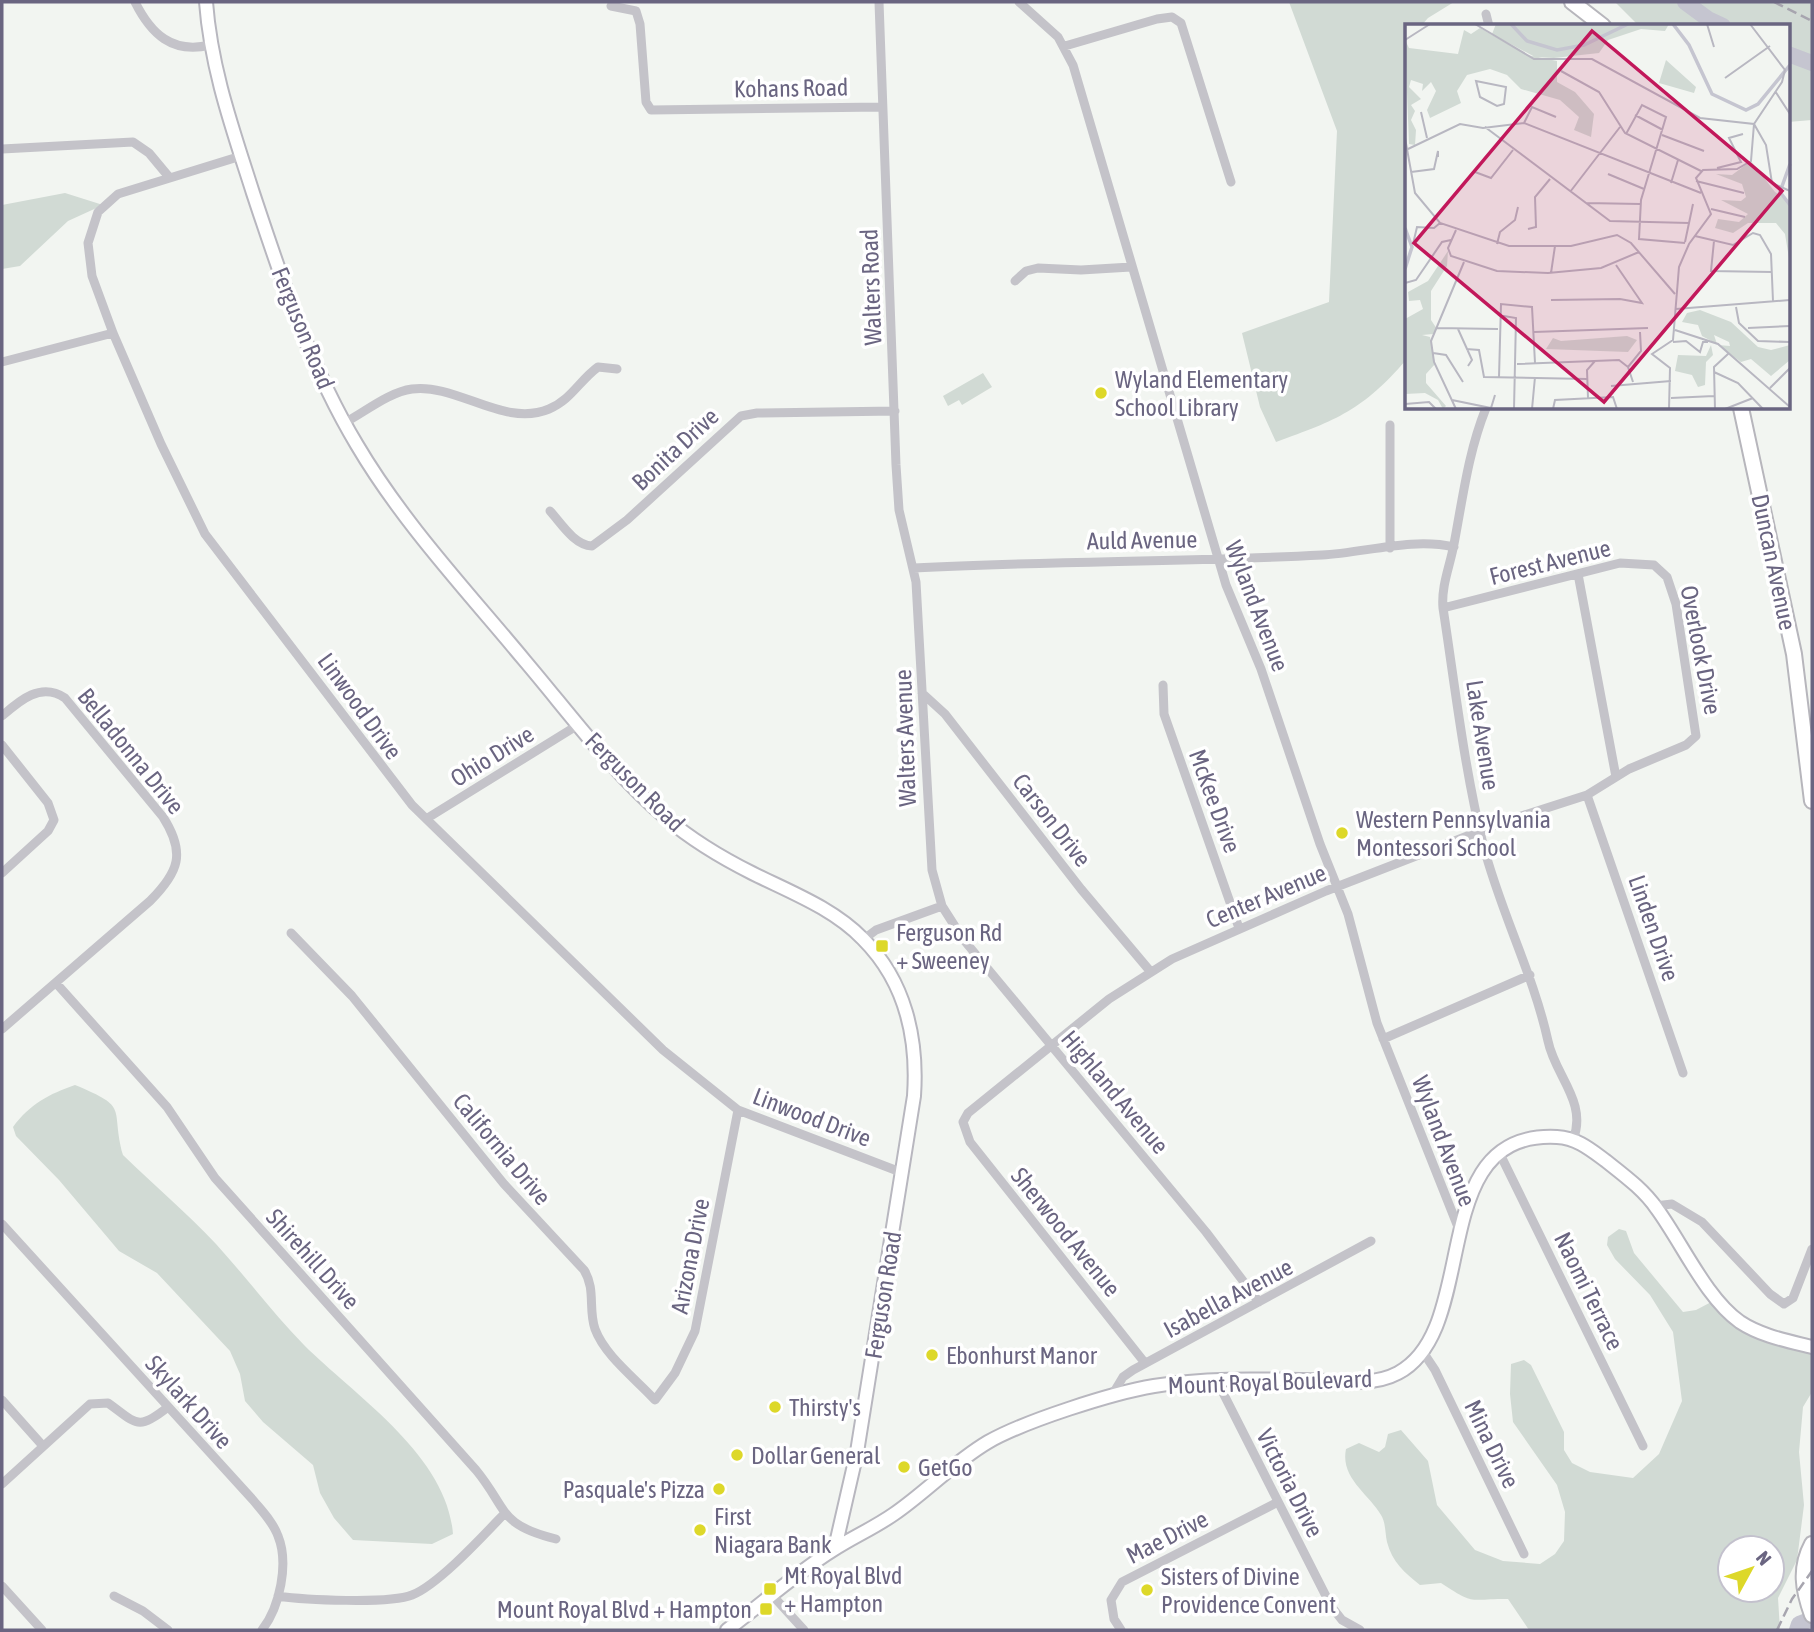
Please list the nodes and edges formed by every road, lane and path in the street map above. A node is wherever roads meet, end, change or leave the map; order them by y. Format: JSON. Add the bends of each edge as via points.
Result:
{"nodes":[{"id":1,"x":135,"y":2,"type":"edge"},
{"id":2,"x":206,"y":2,"type":"edge"},
{"id":3,"x":879,"y":2,"type":"edge"},
{"id":4,"x":1019,"y":2,"type":"edge"},
{"id":5,"x":1572,"y":2,"type":"edge"},
{"id":6,"x":611,"y":6,"type":"dead end"},
{"id":7,"x":1486,"y":14,"type":"dead end"},
{"id":8,"x":1488,"y":24,"type":"edge"},
{"id":9,"x":1600,"y":24,"type":"edge"},
{"id":10,"x":210,"y":46,"type":"junction"},
{"id":11,"x":1065,"y":46,"type":"junction"},
{"id":12,"x":881,"y":107,"type":"junction"},
{"id":13,"x":2,"y":149,"type":"edge"},
{"id":14,"x":241,"y":156,"type":"junction"},
{"id":15,"x":169,"y":177,"type":"junction"},
{"id":16,"x":1231,"y":182,"type":"dead end"},
{"id":17,"x":1131,"y":267,"type":"junction"},
{"id":18,"x":1015,"y":281,"type":"dead end"},
{"id":19,"x":113,"y":333,"type":"junction"},
{"id":20,"x":2,"y":362,"type":"edge"},
{"id":21,"x":617,"y":369,"type":"dead end"},
{"id":22,"x":1485,"y":410,"type":"edge"},
{"id":23,"x":1741,"y":410,"type":"edge"},
{"id":24,"x":895,"y":411,"type":"junction"},
{"id":25,"x":344,"y":423,"type":"junction"},
{"id":26,"x":1390,"y":425,"type":"dead end"},
{"id":27,"x":550,"y":511,"type":"dead end"},
{"id":28,"x":1454,"y":547,"type":"junction"},
{"id":29,"x":1390,"y":548,"type":"junction"},
{"id":30,"x":1217,"y":559,"type":"junction"},
{"id":31,"x":914,"y":568,"type":"junction"},
{"id":32,"x":1664,"y":572,"type":"joint"},
{"id":33,"x":1578,"y":574,"type":"junction"},
{"id":34,"x":1443,"y":608,"type":"junction"},
{"id":35,"x":1163,"y":685,"type":"dead end"},
{"id":36,"x":922,"y":693,"type":"junction"},
{"id":37,"x":2,"y":716,"type":"edge"},
{"id":38,"x":578,"y":725,"type":"junction"},
{"id":39,"x":1696,"y":736,"type":"joint"},
{"id":40,"x":2,"y":745,"type":"edge"},
{"id":41,"x":1616,"y":777,"type":"junction"},
{"id":42,"x":1587,"y":795,"type":"junction"},
{"id":43,"x":1812,"y":802,"type":"edge"},
{"id":44,"x":426,"y":819,"type":"junction"},
{"id":45,"x":1480,"y":831,"type":"junction"},
{"id":46,"x":2,"y":873,"type":"edge"},
{"id":47,"x":1337,"y":887,"type":"junction"},
{"id":48,"x":942,"y":906,"type":"junction"},
{"id":49,"x":1239,"y":928,"type":"junction"},
{"id":50,"x":291,"y":933,"type":"dead end"},
{"id":51,"x":864,"y":939,"type":"junction"},
{"id":52,"x":1150,"y":971,"type":"junction"},
{"id":53,"x":1531,"y":975,"type":"junction"},
{"id":54,"x":56,"y":983,"type":"junction"},
{"id":55,"x":2,"y":1029,"type":"edge"},
{"id":56,"x":1383,"y":1039,"type":"junction"},
{"id":57,"x":1052,"y":1046,"type":"junction"},
{"id":58,"x":1683,"y":1073,"type":"dead end"},
{"id":59,"x":738,"y":1110,"type":"junction"},
{"id":60,"x":963,"y":1122,"type":"joint"},
{"id":61,"x":1573,"y":1140,"type":"junction"},
{"id":62,"x":1500,"y":1154,"type":"junction"},
{"id":63,"x":903,"y":1173,"type":"junction"},
{"id":64,"x":1656,"y":1206,"type":"junction"},
{"id":65,"x":2,"y":1224,"type":"edge"},
{"id":66,"x":1460,"y":1232,"type":"junction"},
{"id":67,"x":1371,"y":1241,"type":"dead end"},
{"id":68,"x":1812,"y":1249,"type":"edge"},
{"id":69,"x":1259,"y":1302,"type":"junction"},
{"id":70,"x":1812,"y":1347,"type":"edge"},
{"id":71,"x":1423,"y":1352,"type":"junction"},
{"id":72,"x":1144,"y":1363,"type":"junction"},
{"id":73,"x":1217,"y":1381,"type":"junction"},
{"id":74,"x":1111,"y":1397,"type":"junction"},
{"id":75,"x":2,"y":1400,"type":"edge"},
{"id":76,"x":655,"y":1400,"type":"joint"},
{"id":77,"x":168,"y":1407,"type":"junction"},
{"id":78,"x":43,"y":1446,"type":"junction"},
{"id":79,"x":1643,"y":1446,"type":"dead end"},
{"id":80,"x":2,"y":1484,"type":"edge"},
{"id":81,"x":1278,"y":1502,"type":"junction"},
{"id":82,"x":504,"y":1514,"type":"junction"},
{"id":83,"x":556,"y":1539,"type":"dead end"},
{"id":84,"x":1812,"y":1544,"type":"edge"},
{"id":85,"x":835,"y":1548,"type":"junction"},
{"id":86,"x":1524,"y":1554,"type":"dead end"},
{"id":87,"x":2,"y":1586,"type":"edge"},
{"id":88,"x":114,"y":1596,"type":"dead end"},
{"id":89,"x":278,"y":1596,"type":"junction"},
{"id":90,"x":773,"y":1596,"type":"junction"},
{"id":91,"x":1810,"y":1609,"type":"edge"},
{"id":92,"x":42,"y":1630,"type":"edge"},
{"id":93,"x":169,"y":1630,"type":"edge"},
{"id":94,"x":262,"y":1630,"type":"edge"},
{"id":95,"x":727,"y":1630,"type":"edge"},
{"id":96,"x":804,"y":1630,"type":"edge"},
{"id":97,"x":1121,"y":1630,"type":"edge"},
{"id":98,"x":1360,"y":1630,"type":"edge"}],
"edges":[{"from":1,"to":10,"type":"street","via":[[149,26],[167,41],[192,48]]},
{"from":2,"to":10,"type":"street","name":"Ferguson Road"},
{"from":3,"to":12,"type":"street","name":"Walters Road"},
{"from":4,"to":11,"type":"street","name":"Wyland Avenue"},
{"from":5,"to":9,"type":"main road"},
{"from":6,"to":12,"type":"street","name":"Kohans Road","via":[[636,11],[646,102],[651,110]]},
{"from":7,"to":8,"type":"street"},
{"from":10,"to":14,"type":"street","name":"Ferguson Road"},
{"from":11,"to":16,"type":"street","via":[[1157,19],[1177,19],[1186,30]]},
{"from":11,"to":17,"type":"street","name":"Wyland Avenue"},
{"from":12,"to":24,"type":"street","name":"Walters Road"},
{"from":13,"to":15,"type":"street","via":[[133,142]]},
{"from":14,"to":15,"type":"street","name":"Linwood Drive"},
{"from":14,"to":25,"type":"street","name":"Ferguson Road","via":[[303,335]]},
{"from":15,"to":19,"type":"street","name":"Linwood Drive","via":[[118,194],[103,205],[93,221],[89,264]]},
{"from":17,"to":18,"type":"street","via":[[1038,268]]},
{"from":17,"to":30,"type":"street","name":"Wyland Avenue"},
{"from":19,"to":20,"type":"street"},
{"from":19,"to":44,"type":"street","name":"Linwood Drive","via":[[205,534],[385,773]]},
{"from":21,"to":25,"type":"street","via":[[598,367],[568,398],[543,411],[518,413],[416,389]]},
{"from":22,"to":28,"type":"street","name":"Lake Avenue","via":[[1464,477]]},
{"from":23,"to":43,"type":"main road","name":"Duncan Avenue","via":[[1794,654]]},
{"from":24,"to":27,"type":"street","name":"Bonita Drive","via":[[741,416],[592,546],[574,537]]},
{"from":24,"to":31,"type":"street","name":"Walters Road","via":[[899,510]]},
{"from":25,"to":38,"type":"street","name":"Ferguson Road","via":[[402,511]]},
{"from":26,"to":29,"type":"street"},
{"from":28,"to":29,"type":"street","name":"Auld Avenue"},
{"from":28,"to":34,"type":"street","name":"Lake Avenue"},
{"from":29,"to":30,"type":"street","name":"Auld Avenue"},
{"from":30,"to":31,"type":"street","name":"Auld Avenue"},
{"from":30,"to":47,"type":"street","name":"Wyland Avenue","via":[[1261,668]]},
{"from":31,"to":36,"type":"street","name":"Walters Avenue"},
{"from":32,"to":33,"type":"street","name":"Forest Avenue","via":[[1639,562]]},
{"from":32,"to":39,"type":"street","name":"Overlook Drive","via":[[1680,621]]},
{"from":33,"to":34,"type":"street","name":"Forest Avenue"},
{"from":33,"to":41,"type":"street"},
{"from":34,"to":45,"type":"street","name":"Lake Avenue"},
{"from":35,"to":49,"type":"street","name":"McKee Drive","via":[[1164,715]]},
{"from":36,"to":48,"type":"street","name":"Walters Avenue","via":[[930,858]]},
{"from":36,"to":52,"type":"street","name":"Carson Drive","via":[[945,714]]},
{"from":37,"to":54,"type":"street","name":"Belladonna Drive","via":[[39,692],[65,698],[163,817],[177,846],[176,867],[161,891]]},
{"from":38,"to":44,"type":"street","name":"Ohio Drive"},
{"from":38,"to":51,"type":"street","name":"Ferguson Road","via":[[646,800],[690,836],[813,902]]},
{"from":39,"to":41,"type":"street","name":"Center Avenue","via":[[1679,749]]},
{"from":40,"to":46,"type":"street","via":[[48,803],[54,820]]},
{"from":41,"to":42,"type":"street","name":"Center Avenue"},
{"from":42,"to":45,"type":"street","name":"Center Avenue"},
{"from":42,"to":58,"type":"street","name":"Linden Drive"},
{"from":44,"to":59,"type":"street","name":"Linwood Drive","via":[[663,1050]]},
{"from":45,"to":47,"type":"street","name":"Center Avenue"},
{"from":45,"to":53,"type":"street","name":"Lake Avenue"},
{"from":47,"to":49,"type":"street","name":"Center Avenue"},
{"from":47,"to":56,"type":"street","name":"Wyland Avenue"},
{"from":48,"to":51,"type":"street","via":[[876,930]]},
{"from":48,"to":57,"type":"street","name":"Highland Avenue","via":[[963,939]]},
{"from":49,"to":52,"type":"street","name":"Center Avenue"},
{"from":50,"to":76,"type":"street","name":"California Drive","via":[[352,996],[504,1184],[584,1270],[592,1285],[593,1319],[601,1340]]},
{"from":51,"to":63,"type":"street","name":"Ferguson Road","via":[[897,987],[913,1038],[914,1096]]},
{"from":52,"to":57,"type":"street","name":"Center Avenue"},
{"from":53,"to":56,"type":"street"},
{"from":53,"to":61,"type":"street","name":"Lake Avenue","via":[[1551,1055],[1578,1112]]},
{"from":54,"to":55,"type":"street","name":"Belladonna Drive"},
{"from":54,"to":82,"type":"street","name":"Shirehill Drive","via":[[167,1107],[215,1178],[476,1470]]},
{"from":56,"to":66,"type":"street","name":"Wyland Avenue"},
{"from":57,"to":60,"type":"street","name":"Center Avenue"},
{"from":57,"to":69,"type":"street","name":"Highland Avenue"},
{"from":59,"to":63,"type":"street","name":"Linwood Drive"},
{"from":59,"to":76,"type":"street","name":"Arizona Drive","via":[[695,1331]]},
{"from":60,"to":72,"type":"street","name":"Sherwood Avenue","via":[[981,1157]]},
{"from":61,"to":62,"type":"street","name":"Mount Royal Boulevard","via":[[1536,1139]]},
{"from":61,"to":64,"type":"street","via":[[1623,1175]]},
{"from":62,"to":66,"type":"street","name":"Mount Royal Boulevard","via":[[1477,1182]]},
{"from":62,"to":79,"type":"street","name":"Naomi Terrace"},
{"from":63,"to":85,"type":"street","name":"Ferguson Road","via":[[849,1497]]},
{"from":64,"to":68,"type":"street","via":[[1672,1204],[1696,1217],[1784,1304],[1793,1298]]},
{"from":64,"to":70,"type":"street","via":[[1734,1317],[1762,1333]]},
{"from":65,"to":77,"type":"street","name":"Skylark Drive"},
{"from":66,"to":71,"type":"street","name":"Mount Royal Boulevard","via":[[1436,1324]]},
{"from":67,"to":69,"type":"street","name":"Isabella Avenue"},
{"from":69,"to":72,"type":"street","name":"Isabella Avenue"},
{"from":71,"to":73,"type":"street","name":"Mount Royal Boulevard","via":[[1399,1373],[1375,1380]]},
{"from":71,"to":86,"type":"street","name":"Mina Drive"},
{"from":72,"to":74,"type":"street","name":"Isabella Avenue","via":[[1123,1377]]},
{"from":73,"to":74,"type":"street","name":"Mount Royal Boulevard","via":[[1156,1386]]},
{"from":73,"to":81,"type":"street","name":"Victoria Drive"},
{"from":74,"to":85,"type":"street","name":"Mount Royal Boulevard","via":[[988,1442],[896,1513]]},
{"from":75,"to":78,"type":"street"},
{"from":77,"to":78,"type":"street","via":[[138,1424],[108,1403],[95,1402]]},
{"from":77,"to":89,"type":"street","name":"Skylark Drive","via":[[274,1527],[281,1552]]},
{"from":78,"to":80,"type":"street"},
{"from":81,"to":97,"type":"street","name":"Mae Drive","via":[[1122,1582],[1111,1600]]},
{"from":81,"to":98,"type":"street","name":"Victoria Drive","via":[[1331,1606]]},
{"from":82,"to":83,"type":"street","name":"Shirehill Drive","via":[[524,1529]]},
{"from":82,"to":89,"type":"street","via":[[411,1596]]},
{"from":84,"to":91,"type":"main road","via":[[1803,1571]]},
{"from":85,"to":90,"type":"street","name":"Mount Royal Boulevard"},
{"from":87,"to":92,"type":"street"},
{"from":88,"to":93,"type":"street"},
{"from":89,"to":94,"type":"street","name":"Skylark Drive"},
{"from":90,"to":95,"type":"street","name":"Mount Royal Boulevard"},
{"from":90,"to":96,"type":"street"}]}
